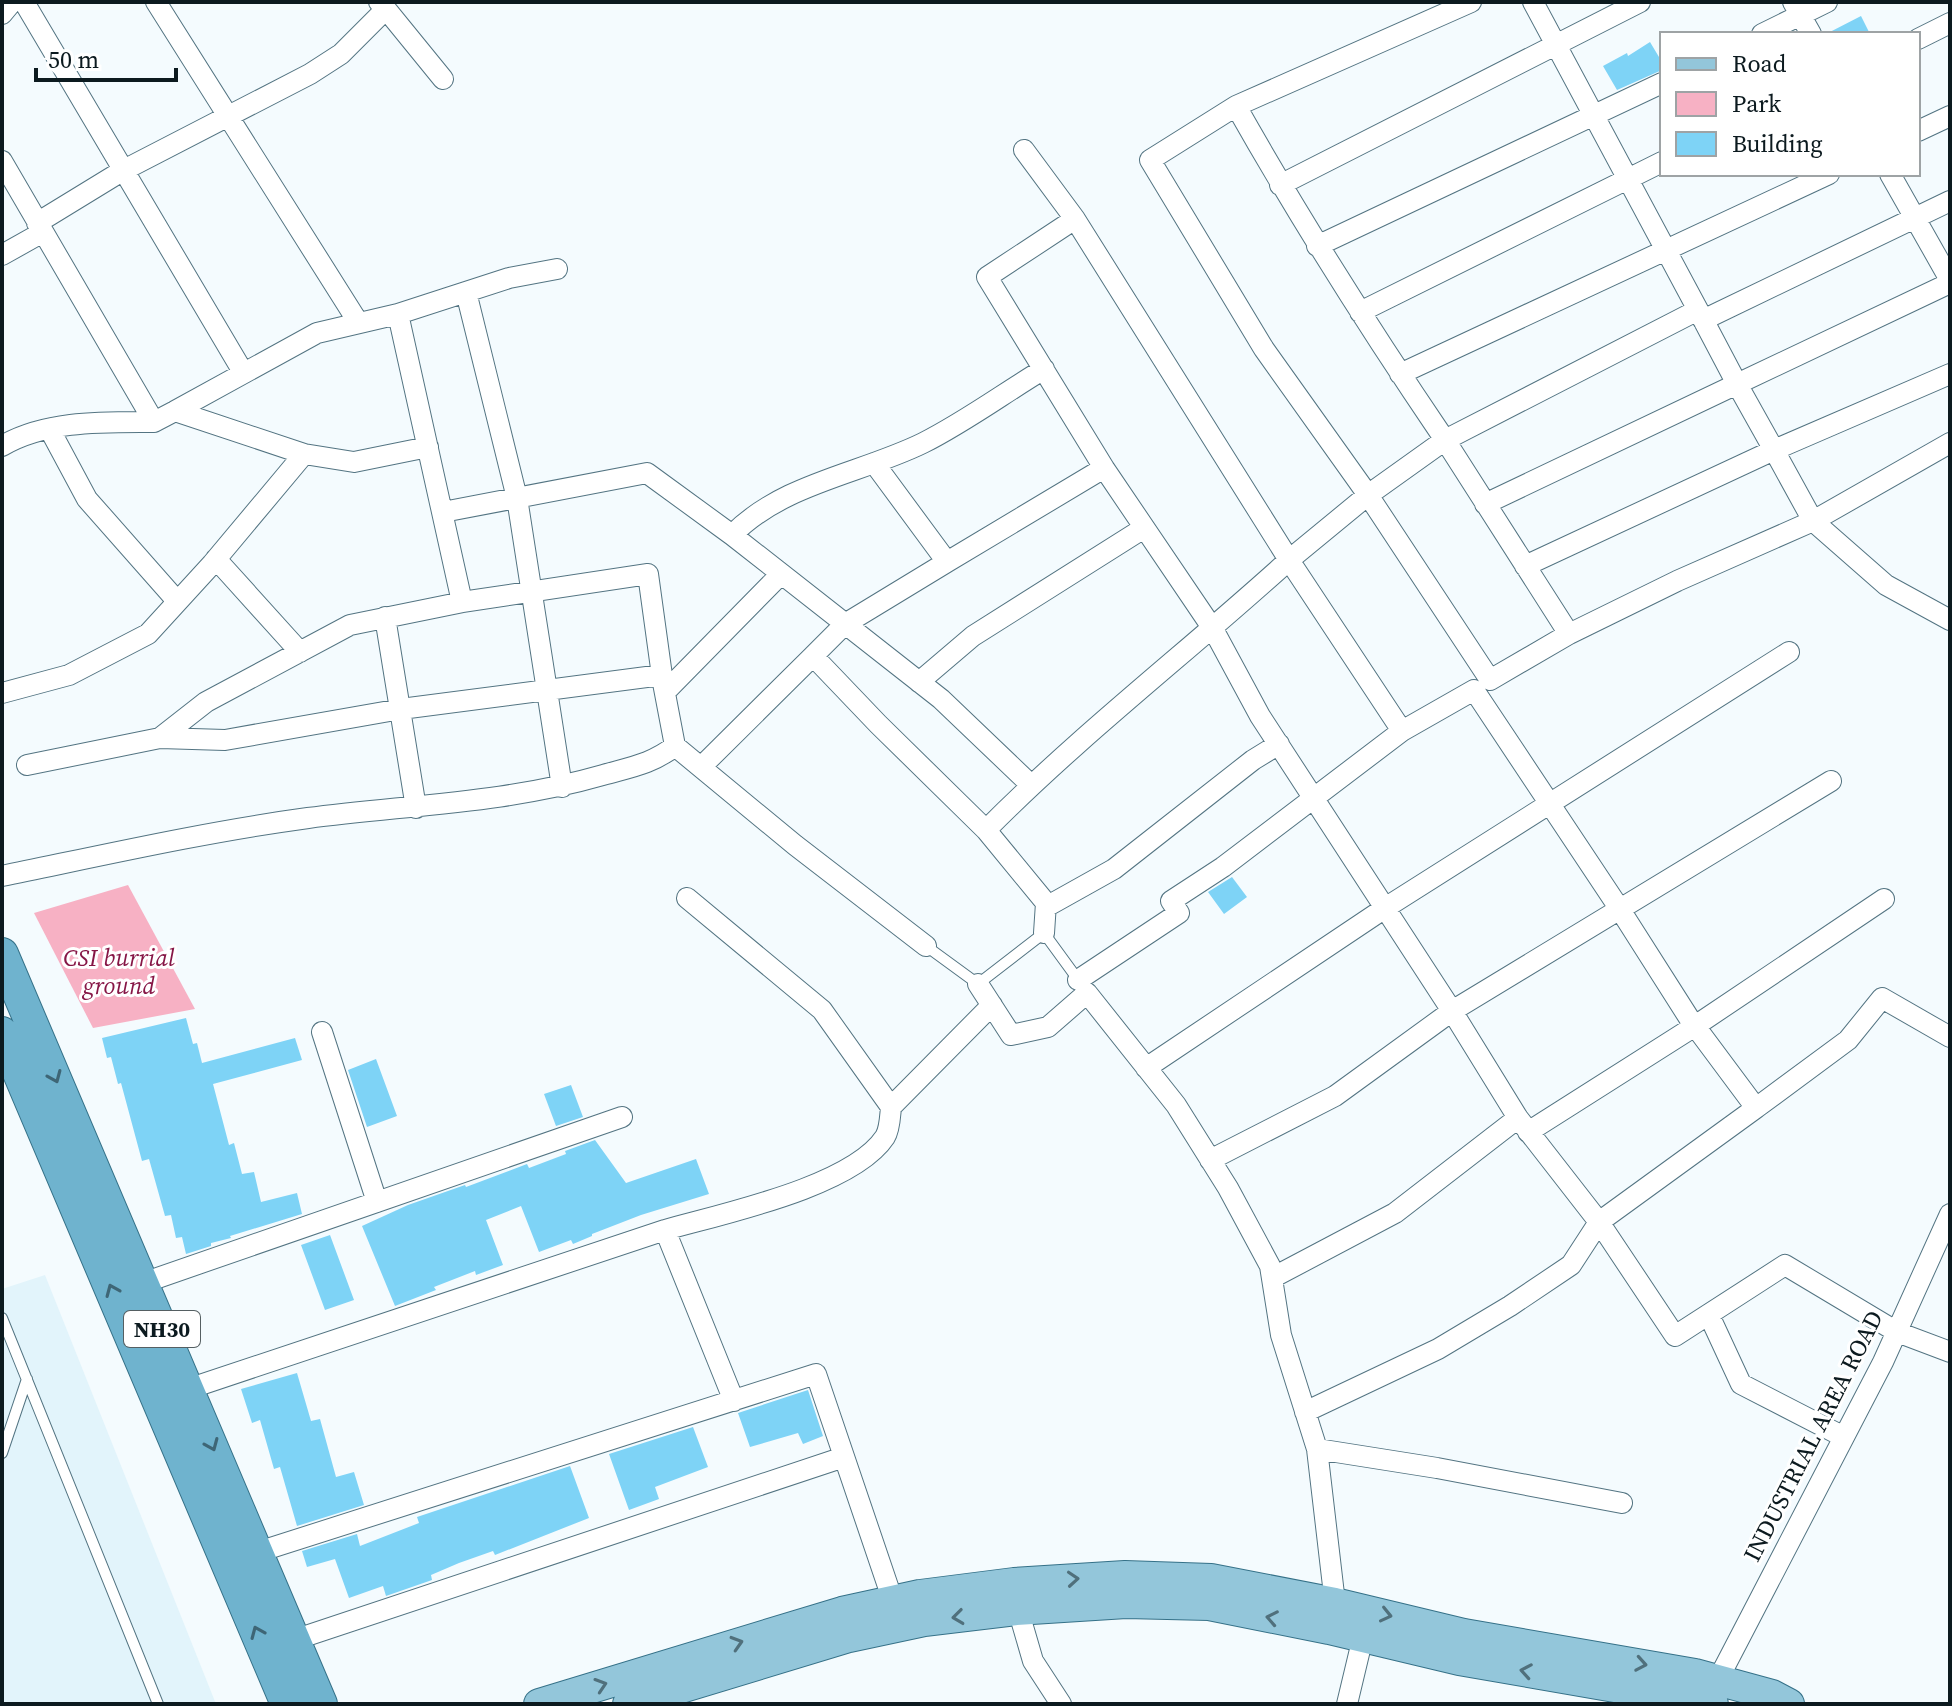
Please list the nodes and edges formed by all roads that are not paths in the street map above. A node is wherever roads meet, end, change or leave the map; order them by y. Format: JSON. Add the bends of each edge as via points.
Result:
{"nodes":[{"id":1,"x":12,"y":2,"type":"edge"},
{"id":2,"x":24,"y":2,"type":"edge"},
{"id":3,"x":156,"y":2,"type":"edge"},
{"id":4,"x":1471,"y":2,"type":"edge"},
{"id":5,"x":1533,"y":2,"type":"edge"},
{"id":6,"x":1640,"y":2,"type":"edge"},
{"id":7,"x":1827,"y":2,"type":"edge"},
{"id":8,"x":383,"y":6,"type":"edge"},
{"id":9,"x":1797,"y":9,"type":"edge"},
{"id":10,"x":2,"y":14,"type":"edge"},
{"id":11,"x":1950,"y":23,"type":"edge"},
{"id":12,"x":1765,"y":32,"type":"edge"},
{"id":13,"x":1810,"y":32,"type":"edge"},
{"id":14,"x":1920,"y":38,"type":"edge"},
{"id":15,"x":1555,"y":43,"type":"junction"},
{"id":16,"x":443,"y":79,"type":"dead end"},
{"id":17,"x":1660,"y":84,"type":"edge"},
{"id":18,"x":1236,"y":106,"type":"junction"},
{"id":19,"x":227,"y":115,"type":"junction"},
{"id":20,"x":1594,"y":116,"type":"junction"},
{"id":21,"x":1950,"y":116,"type":"edge"},
{"id":22,"x":1920,"y":130,"type":"edge"},
{"id":23,"x":1024,"y":150,"type":"dead end"},
{"id":24,"x":2,"y":161,"type":"edge"},
{"id":25,"x":1660,"y":163,"type":"edge"},
{"id":26,"x":122,"y":171,"type":"junction"},
{"id":27,"x":1825,"y":176,"type":"edge"},
{"id":28,"x":1891,"y":176,"type":"edge"},
{"id":29,"x":1628,"y":179,"type":"junction"},
{"id":30,"x":1280,"y":185,"type":"junction"},
{"id":31,"x":1950,"y":201,"type":"edge"},
{"id":32,"x":1914,"y":217,"type":"junction"},
{"id":33,"x":1075,"y":219,"type":"junction"},
{"id":34,"x":40,"y":228,"type":"junction"},
{"id":35,"x":1317,"y":246,"type":"junction"},
{"id":36,"x":1666,"y":250,"type":"junction"},
{"id":37,"x":2,"y":255,"type":"edge"},
{"id":38,"x":557,"y":269,"type":"dead end"},
{"id":39,"x":1950,"y":282,"type":"edge"},
{"id":40,"x":466,"y":292,"type":"junction"},
{"id":41,"x":1360,"y":312,"type":"junction"},
{"id":42,"x":398,"y":314,"type":"junction"},
{"id":43,"x":1701,"y":315,"type":"junction"},
{"id":44,"x":358,"y":322,"type":"junction"},
{"id":45,"x":1044,"y":369,"type":"junction"},
{"id":46,"x":243,"y":372,"type":"junction"},
{"id":47,"x":1400,"y":374,"type":"junction"},
{"id":48,"x":1950,"y":374,"type":"edge"},
{"id":49,"x":1737,"y":384,"type":"junction"},
{"id":50,"x":175,"y":411,"type":"junction"},
{"id":51,"x":154,"y":422,"type":"junction"},
{"id":52,"x":50,"y":430,"type":"junction"},
{"id":53,"x":1445,"y":440,"type":"junction"},
{"id":54,"x":1950,"y":443,"type":"edge"},
{"id":55,"x":2,"y":446,"type":"edge"},
{"id":56,"x":428,"y":447,"type":"junction"},
{"id":57,"x":1774,"y":450,"type":"junction"},
{"id":58,"x":304,"y":454,"type":"junction"},
{"id":59,"x":874,"y":463,"type":"junction"},
{"id":60,"x":1104,"y":468,"type":"junction"},
{"id":61,"x":1368,"y":495,"type":"junction"},
{"id":62,"x":517,"y":498,"type":"junction"},
{"id":63,"x":1485,"y":504,"type":"junction"},
{"id":64,"x":443,"y":512,"type":"junction"},
{"id":65,"x":1813,"y":521,"type":"junction"},
{"id":66,"x":1144,"y":528,"type":"junction"},
{"id":67,"x":732,"y":535,"type":"junction"},
{"id":68,"x":216,"y":559,"type":"junction"},
{"id":69,"x":1289,"y":560,"type":"junction"},
{"id":70,"x":947,"y":562,"type":"junction"},
{"id":71,"x":1525,"y":566,"type":"junction"},
{"id":72,"x":781,"y":574,"type":"junction"},
{"id":73,"x":533,"y":591,"type":"junction"},
{"id":74,"x":177,"y":601,"type":"junction"},
{"id":75,"x":463,"y":602,"type":"junction"},
{"id":76,"x":385,"y":617,"type":"junction"},
{"id":77,"x":1950,"y":620,"type":"edge"},
{"id":78,"x":845,"y":624,"type":"junction"},
{"id":79,"x":1213,"y":629,"type":"junction"},
{"id":80,"x":1569,"y":634,"type":"junction"},
{"id":81,"x":300,"y":652,"type":"junction"},
{"id":82,"x":1789,"y":652,"type":"dead end"},
{"id":83,"x":813,"y":656,"type":"junction"},
{"id":84,"x":919,"y":682,"type":"junction"},
{"id":85,"x":663,"y":683,"type":"junction"},
{"id":86,"x":1482,"y":685,"type":"junction"},
{"id":87,"x":549,"y":689,"type":"junction"},
{"id":88,"x":2,"y":693,"type":"edge"},
{"id":89,"x":401,"y":709,"type":"junction"},
{"id":90,"x":1402,"y":731,"type":"junction"},
{"id":91,"x":160,"y":738,"type":"junction"},
{"id":92,"x":1279,"y":744,"type":"junction"},
{"id":93,"x":675,"y":746,"type":"junction"},
{"id":94,"x":27,"y":765,"type":"dead end"},
{"id":95,"x":701,"y":767,"type":"junction"},
{"id":96,"x":1831,"y":781,"type":"dead end"},
{"id":97,"x":1031,"y":785,"type":"junction"},
{"id":98,"x":562,"y":787,"type":"junction"},
{"id":99,"x":1313,"y":798,"type":"junction"},
{"id":100,"x":1549,"y":803,"type":"junction"},
{"id":101,"x":416,"y":808,"type":"junction"},
{"id":102,"x":986,"y":830,"type":"junction"},
{"id":103,"x":2,"y":876,"type":"edge"},
{"id":104,"x":687,"y":898,"type":"dead end"},
{"id":105,"x":1884,"y":899,"type":"dead end"},
{"id":106,"x":1046,"y":907,"type":"junction"},
{"id":107,"x":1385,"y":908,"type":"junction"},
{"id":108,"x":1619,"y":908,"type":"junction"},
{"id":109,"x":1044,"y":933,"type":"junction"},
{"id":110,"x":926,"y":946,"type":"joint"},
{"id":111,"x":2,"y":954,"type":"edge"},
{"id":112,"x":978,"y":984,"type":"junction"},
{"id":113,"x":1083,"y":986,"type":"junction"},
{"id":114,"x":992,"y":1005,"type":"junction"},
{"id":115,"x":1452,"y":1011,"type":"junction"},
{"id":116,"x":1695,"y":1026,"type":"junction"},
{"id":117,"x":322,"y":1032,"type":"dead end"},
{"id":118,"x":1950,"y":1037,"type":"edge"},
{"id":119,"x":13,"y":1045,"type":"edge"},
{"id":120,"x":1146,"y":1068,"type":"junction"},
{"id":121,"x":891,"y":1107,"type":"junction"},
{"id":122,"x":1756,"y":1108,"type":"junction"},
{"id":123,"x":622,"y":1117,"type":"dead end"},
{"id":124,"x":1523,"y":1125,"type":"junction"},
{"id":125,"x":1210,"y":1160,"type":"junction"},
{"id":126,"x":377,"y":1202,"type":"junction"},
{"id":127,"x":1950,"y":1214,"type":"edge"},
{"id":128,"x":1599,"y":1222,"type":"junction"},
{"id":129,"x":665,"y":1230,"type":"junction"},
{"id":130,"x":1272,"y":1278,"type":"junction"},
{"id":131,"x":143,"y":1283,"type":"junction"},
{"id":132,"x":1709,"y":1315,"type":"junction"},
{"id":133,"x":2,"y":1318,"type":"edge"},
{"id":134,"x":1897,"y":1332,"type":"junction"},
{"id":135,"x":1950,"y":1352,"type":"edge"},
{"id":136,"x":27,"y":1379,"type":"junction"},
{"id":137,"x":188,"y":1389,"type":"junction"},
{"id":138,"x":734,"y":1401,"type":"junction"},
{"id":139,"x":1305,"y":1412,"type":"junction"},
{"id":140,"x":1844,"y":1437,"type":"junction"},
{"id":141,"x":1317,"y":1449,"type":"junction"},
{"id":142,"x":2,"y":1453,"type":"edge"},
{"id":143,"x":844,"y":1457,"type":"junction"},
{"id":144,"x":1622,"y":1503,"type":"dead end"},
{"id":145,"x":258,"y":1552,"type":"junction"},
{"id":146,"x":1015,"y":1597,"type":"junction"},
{"id":147,"x":893,"y":1601,"type":"junction"},
{"id":148,"x":1332,"y":1616,"type":"junction"},
{"id":149,"x":1363,"y":1637,"type":"junction"},
{"id":150,"x":294,"y":1640,"type":"junction"},
{"id":151,"x":669,"y":1687,"type":"edge"},
{"id":152,"x":1713,"y":1695,"type":"edge"},
{"id":153,"x":158,"y":1704,"type":"edge"},
{"id":154,"x":287,"y":1704,"type":"edge"},
{"id":155,"x":321,"y":1704,"type":"edge"},
{"id":156,"x":539,"y":1704,"type":"edge"},
{"id":157,"x":628,"y":1704,"type":"edge"},
{"id":158,"x":1061,"y":1704,"type":"edge"},
{"id":159,"x":1347,"y":1704,"type":"edge"},
{"id":160,"x":1789,"y":1704,"type":"edge"}],
"edges":[{"from":1,"to":10,"type":"street"},
{"from":2,"to":26,"type":"street"},
{"from":3,"to":19,"type":"street"},
{"from":4,"to":18,"type":"street"},
{"from":5,"to":15,"type":"street"},
{"from":6,"to":15,"type":"street"},
{"from":7,"to":9,"type":"street"},
{"from":8,"to":16,"type":"street"},
{"from":8,"to":19,"type":"street","via":[[341,54]]},
{"from":9,"to":12,"type":"street"},
{"from":9,"to":13,"type":"street"},
{"from":11,"to":14,"type":"street"},
{"from":15,"to":20,"type":"street"},
{"from":15,"to":30,"type":"street"},
{"from":17,"to":20,"type":"street"},
{"from":18,"to":30,"type":"street"},
{"from":18,"to":61,"type":"street","via":[[1150,160],[1264,349]]},
{"from":19,"to":26,"type":"street"},
{"from":19,"to":44,"type":"street"},
{"from":20,"to":29,"type":"street"},
{"from":20,"to":35,"type":"street"},
{"from":21,"to":22,"type":"street"},
{"from":23,"to":33,"type":"street"},
{"from":24,"to":34,"type":"street"},
{"from":25,"to":29,"type":"street"},
{"from":26,"to":34,"type":"street"},
{"from":26,"to":46,"type":"street"},
{"from":27,"to":36,"type":"street"},
{"from":28,"to":32,"type":"street"},
{"from":29,"to":36,"type":"street"},
{"from":29,"to":41,"type":"street"},
{"from":30,"to":35,"type":"street"},
{"from":31,"to":32,"type":"street"},
{"from":32,"to":39,"type":"street"},
{"from":32,"to":43,"type":"street"},
{"from":33,"to":45,"type":"street","via":[[987,277]]},
{"from":33,"to":69,"type":"street"},
{"from":34,"to":37,"type":"street"},
{"from":34,"to":51,"type":"street"},
{"from":35,"to":41,"type":"street"},
{"from":36,"to":43,"type":"street"},
{"from":36,"to":47,"type":"street"},
{"from":38,"to":40,"type":"street"},
{"from":39,"to":49,"type":"street"},
{"from":40,"to":42,"type":"street"},
{"from":40,"to":62,"type":"street"},
{"from":41,"to":47,"type":"street"},
{"from":42,"to":44,"type":"street"},
{"from":42,"to":56,"type":"street"},
{"from":43,"to":49,"type":"street"},
{"from":43,"to":53,"type":"street"},
{"from":44,"to":46,"type":"street","via":[[317,333]]},
{"from":45,"to":59,"type":"street","via":[[924,442]]},
{"from":45,"to":60,"type":"street"},
{"from":46,"to":50,"type":"street"},
{"from":47,"to":53,"type":"street"},
{"from":48,"to":57,"type":"street"},
{"from":49,"to":57,"type":"street"},
{"from":49,"to":63,"type":"street"},
{"from":50,"to":51,"type":"street"},
{"from":50,"to":58,"type":"street"},
{"from":51,"to":52,"type":"street","via":[[95,422]]},
{"from":52,"to":55,"type":"street","via":[[21,435]]},
{"from":52,"to":74,"type":"street","via":[[87,499]]},
{"from":53,"to":61,"type":"street"},
{"from":53,"to":63,"type":"street"},
{"from":54,"to":65,"type":"street"},
{"from":56,"to":58,"type":"street","via":[[354,462]]},
{"from":56,"to":64,"type":"street"},
{"from":57,"to":65,"type":"street"},
{"from":57,"to":71,"type":"street"},
{"from":58,"to":68,"type":"street"},
{"from":59,"to":67,"type":"street","via":[[800,489],[750,517]]},
{"from":59,"to":70,"type":"street"},
{"from":60,"to":66,"type":"street"},
{"from":60,"to":70,"type":"street"},
{"from":61,"to":69,"type":"street"},
{"from":61,"to":86,"type":"street"},
{"from":62,"to":64,"type":"street"},
{"from":62,"to":67,"type":"street","via":[[647,473]]},
{"from":62,"to":73,"type":"street"},
{"from":63,"to":71,"type":"street"},
{"from":64,"to":75,"type":"street"},
{"from":65,"to":77,"type":"street","via":[[1886,585]]},
{"from":65,"to":80,"type":"street"},
{"from":66,"to":79,"type":"street"},
{"from":66,"to":84,"type":"street","via":[[973,636]]},
{"from":67,"to":72,"type":"street"},
{"from":68,"to":74,"type":"street"},
{"from":68,"to":81,"type":"street"},
{"from":69,"to":79,"type":"street"},
{"from":69,"to":90,"type":"street"},
{"from":70,"to":78,"type":"street"},
{"from":71,"to":80,"type":"street"},
{"from":72,"to":78,"type":"street"},
{"from":72,"to":85,"type":"street"},
{"from":73,"to":75,"type":"street"},
{"from":73,"to":85,"type":"street","via":[[648,574]]},
{"from":73,"to":87,"type":"street"},
{"from":74,"to":88,"type":"street","via":[[148,634],[69,675]]},
{"from":75,"to":76,"type":"street"},
{"from":76,"to":81,"type":"street","via":[[350,625]]},
{"from":76,"to":89,"type":"street"},
{"from":78,"to":83,"type":"street"},
{"from":78,"to":84,"type":"street"},
{"from":79,"to":92,"type":"street"},
{"from":79,"to":97,"type":"street"},
{"from":80,"to":86,"type":"street"},
{"from":81,"to":91,"type":"street","via":[[206,702]]},
{"from":82,"to":100,"type":"street"},
{"from":83,"to":95,"type":"street"},
{"from":83,"to":102,"type":"street"},
{"from":84,"to":97,"type":"street"},
{"from":85,"to":87,"type":"street"},
{"from":85,"to":93,"type":"street"},
{"from":86,"to":90,"type":"street"},
{"from":86,"to":100,"type":"street"},
{"from":87,"to":89,"type":"street"},
{"from":87,"to":98,"type":"street"},
{"from":89,"to":91,"type":"street","via":[[225,740]]},
{"from":89,"to":101,"type":"street"},
{"from":90,"to":99,"type":"street"},
{"from":91,"to":94,"type":"street"},
{"from":92,"to":99,"type":"street"},
{"from":92,"to":106,"type":"street","via":[[1114,869]]},
{"from":93,"to":95,"type":"street"},
{"from":93,"to":98,"type":"street","via":[[657,760]]},
{"from":95,"to":110,"type":"street"},
{"from":96,"to":108,"type":"street"},
{"from":97,"to":102,"type":"street"},
{"from":98,"to":101,"type":"street"},
{"from":99,"to":107,"type":"street"},
{"from":99,"to":113,"type":"street","via":[[1171,901],[1179,913]]},
{"from":100,"to":107,"type":"street"},
{"from":100,"to":108,"type":"street"},
{"from":101,"to":103,"type":"street","via":[[183,838]]},
{"from":102,"to":106,"type":"street"},
{"from":104,"to":121,"type":"street","via":[[822,1010]]},
{"from":105,"to":116,"type":"street"},
{"from":106,"to":109,"type":"street"},
{"from":107,"to":115,"type":"street"},
{"from":107,"to":120,"type":"street"},
{"from":108,"to":115,"type":"street"},
{"from":108,"to":116,"type":"street"},
{"from":109,"to":112,"type":"lane"},
{"from":109,"to":113,"type":"lane"},
{"from":110,"to":112,"type":"lane"},
{"from":111,"to":119,"type":"highway","number":"NH30"},
{"from":112,"to":114,"type":"street"},
{"from":113,"to":114,"type":"street","via":[[1048,1027],[1011,1035]]},
{"from":113,"to":120,"type":"street"},
{"from":114,"to":121,"type":"street"},
{"from":115,"to":124,"type":"street"},
{"from":115,"to":125,"type":"street","via":[[1335,1096]]},
{"from":116,"to":122,"type":"street"},
{"from":116,"to":124,"type":"street"},
{"from":117,"to":126,"type":"street"},
{"from":118,"to":122,"type":"street","via":[[1882,998],[1848,1040]]},
{"from":119,"to":131,"type":"highway","number":"NH30","one_way":true},
{"from":154,"to":119,"type":"highway","number":"NH30","one_way":true},
{"from":120,"to":125,"type":"street"},
{"from":121,"to":129,"type":"street","via":[[886,1135],[867,1156],[802,1191]]},
{"from":122,"to":128,"type":"street"},
{"from":123,"to":126,"type":"street"},
{"from":124,"to":128,"type":"street"},
{"from":124,"to":130,"type":"street","via":[[1395,1213]]},
{"from":125,"to":130,"type":"street"},
{"from":126,"to":131,"type":"street"},
{"from":127,"to":134,"type":"street","name":"INDUSTRIAL AREA ROAD"},
{"from":128,"to":132,"type":"street","via":[[1675,1336]]},
{"from":128,"to":139,"type":"street","via":[[1571,1265],[1510,1306],[1438,1349]]},
{"from":129,"to":137,"type":"street"},
{"from":129,"to":138,"type":"street"},
{"from":130,"to":139,"type":"street","via":[[1281,1335]]},
{"from":131,"to":137,"type":"highway","number":"NH30"},
{"from":132,"to":134,"type":"street","via":[[1785,1265]]},
{"from":132,"to":140,"type":"street","via":[[1741,1384]]},
{"from":133,"to":136,"type":"lane"},
{"from":134,"to":135,"type":"street"},
{"from":134,"to":140,"type":"street","name":"INDUSTRIAL AREA ROAD"},
{"from":136,"to":142,"type":"lane"},
{"from":136,"to":153,"type":"lane"},
{"from":137,"to":145,"type":"highway","number":"NH30","one_way":true},
{"from":138,"to":143,"type":"street","via":[[816,1374]]},
{"from":138,"to":145,"type":"street"},
{"from":139,"to":141,"type":"street"},
{"from":140,"to":152,"type":"street","name":"INDUSTRIAL AREA ROAD"},
{"from":141,"to":144,"type":"street"},
{"from":141,"to":148,"type":"street"},
{"from":143,"to":147,"type":"street"},
{"from":143,"to":150,"type":"street"},
{"from":145,"to":150,"type":"highway","number":"NH30"},
{"from":146,"to":147,"type":"main road"},
{"from":146,"to":148,"type":"main road","via":[[1125,1589],[1210,1592]]},
{"from":146,"to":151,"type":"main road","one_way":true},
{"from":146,"to":158,"type":"street","via":[[1033,1661]]},
{"from":151,"to":147,"type":"main road","one_way":true,"via":[[842,1612]]},
{"from":148,"to":149,"type":"main road"},
{"from":148,"to":152,"type":"main road","one_way":true,"via":[[1464,1634]]},
{"from":152,"to":149,"type":"main road","one_way":true,"via":[[1459,1660]]},
{"from":149,"to":159,"type":"street"},
{"from":150,"to":155,"type":"highway","number":"NH30"},
{"from":156,"to":151,"type":"main road","one_way":true},
{"from":151,"to":157,"type":"main road"},
{"from":152,"to":160,"type":"main road","via":[[1772,1695]]}]}
